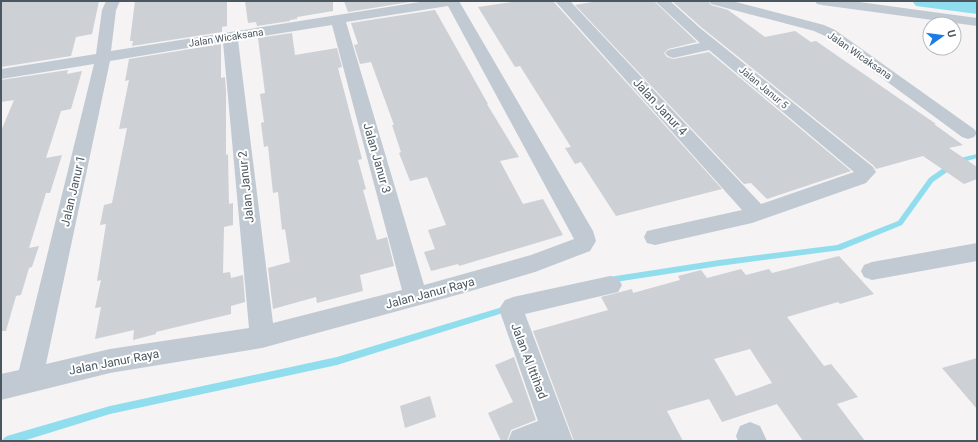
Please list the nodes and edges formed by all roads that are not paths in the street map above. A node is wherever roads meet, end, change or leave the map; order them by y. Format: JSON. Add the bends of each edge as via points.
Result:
{"nodes":[{"id":1,"x":112,"y":1,"type":"edge"},
{"id":2,"x":452,"y":1,"type":"edge"},
{"id":3,"x":562,"y":1,"type":"edge"},
{"id":4,"x":662,"y":1,"type":"edge"},
{"id":5,"x":716,"y":1,"type":"edge"},
{"id":6,"x":822,"y":1,"type":"edge"},
{"id":7,"x":338,"y":19,"type":"junction"},
{"id":8,"x":977,"y":22,"type":"edge"},
{"id":9,"x":230,"y":37,"type":"junction"},
{"id":10,"x":713,"y":45,"type":"junction"},
{"id":11,"x":674,"y":53,"type":"dead end"},
{"id":12,"x":103,"y":57,"type":"junction"},
{"id":13,"x":1,"y":74,"type":"edge"},
{"id":14,"x":968,"y":133,"type":"dead end"},
{"id":15,"x":757,"y":213,"type":"junction"},
{"id":16,"x":655,"y":237,"type":"dead end"},
{"id":17,"x":977,"y":252,"type":"edge"},
{"id":18,"x":872,"y":271,"type":"dead end"},
{"id":19,"x":610,"y":286,"type":"dead end"},
{"id":20,"x":416,"y":297,"type":"junction"},
{"id":21,"x":262,"y":337,"type":"junction"},
{"id":22,"x":30,"y":380,"type":"junction"},
{"id":23,"x":1,"y":387,"type":"edge"},
{"id":24,"x":557,"y":435,"type":"edge"},
{"id":25,"x":522,"y":441,"type":"edge"}],
"edges":[{"from":1,"to":12,"type":"street","name":"Jalan Janur 1"},
{"from":2,"to":7,"type":"street","name":"Jalan Wicaksana"},
{"from":2,"to":20,"type":"street","name":"Jalan Janur Raya","via":[[585,241],[535,263]]},
{"from":3,"to":15,"type":"street","name":"Jalan Janur 4"},
{"from":4,"to":10,"type":"street","name":"Jalan Janur 5"},
{"from":5,"to":14,"type":"street","name":"Jalan Wicaksana","via":[[830,33]]},
{"from":6,"to":8,"type":"street"},
{"from":7,"to":9,"type":"street","name":"Jalan Wicaksana"},
{"from":7,"to":20,"type":"street","name":"Jalan Janur 3"},
{"from":9,"to":12,"type":"street","name":"Jalan Wicaksana"},
{"from":9,"to":21,"type":"street","name":"Jalan Janur 2"},
{"from":10,"to":11,"type":"street"},
{"from":10,"to":15,"type":"street","name":"Jalan Janur 5","via":[[866,172],[859,178]]},
{"from":12,"to":13,"type":"street","name":"Jalan Wicaksana"},
{"from":12,"to":22,"type":"street","name":"Jalan Janur 1"},
{"from":15,"to":16,"type":"street"},
{"from":17,"to":18,"type":"street"},
{"from":19,"to":24,"type":"street","name":"Jalan Al Ittihad","via":[[511,309]]},
{"from":20,"to":21,"type":"street","name":"Jalan Janur Raya"},
{"from":21,"to":22,"type":"street","name":"Jalan Janur Raya","via":[[117,360]]},
{"from":22,"to":23,"type":"street","name":"Jalan Janur Raya"},
{"from":24,"to":25,"type":"street"}]}
